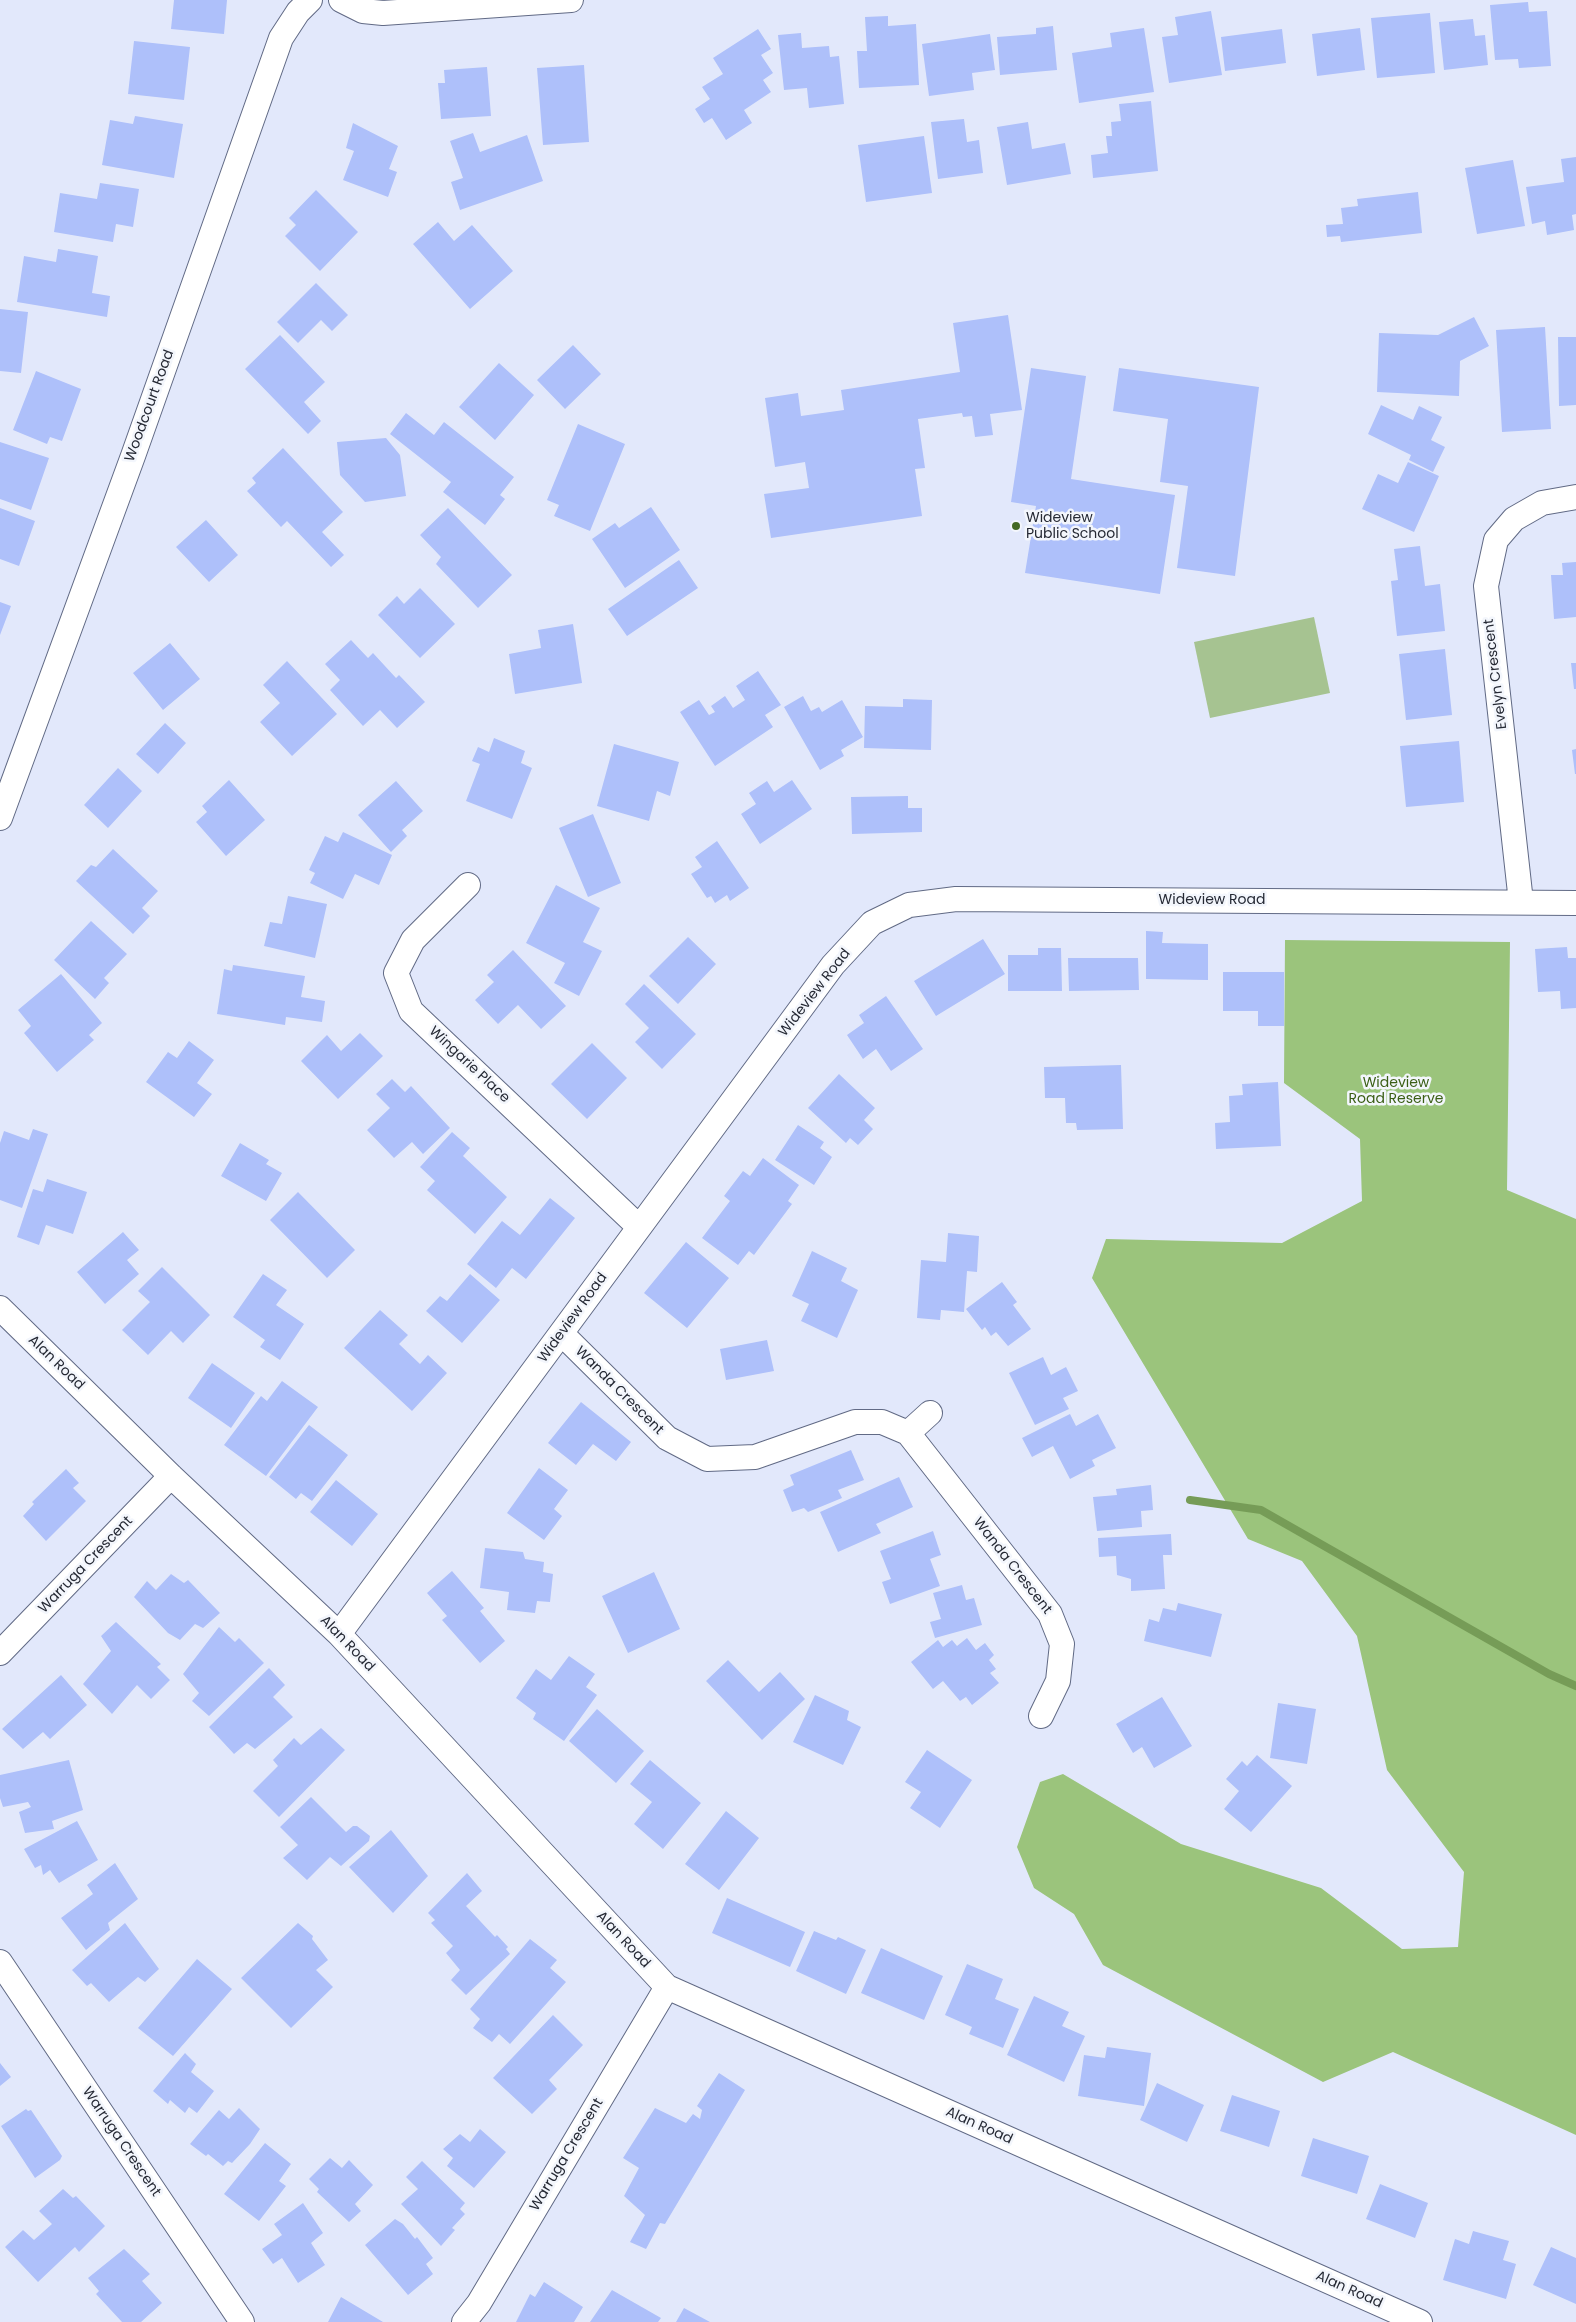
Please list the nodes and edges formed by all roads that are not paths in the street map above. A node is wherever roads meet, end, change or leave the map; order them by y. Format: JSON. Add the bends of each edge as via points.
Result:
{"nodes":[{"id":1,"x":310,"y":0,"type":"edge"},
{"id":2,"x":341,"y":0,"type":"edge"},
{"id":3,"x":571,"y":0,"type":"edge"},
{"id":4,"x":426,"y":5,"type":"edge"},
{"id":5,"x":1576,"y":497,"type":"edge"},
{"id":6,"x":0,"y":818,"type":"edge"},
{"id":7,"x":468,"y":886,"type":"dead end"},
{"id":8,"x":1522,"y":902,"type":"junction"},
{"id":9,"x":1576,"y":903,"type":"edge"},
{"id":10,"x":639,"y":1227,"type":"junction"},
{"id":11,"x":0,"y":1308,"type":"edge"},
{"id":12,"x":562,"y":1334,"type":"junction"},
{"id":13,"x":930,"y":1413,"type":"dead end"},
{"id":14,"x":908,"y":1433,"type":"junction"},
{"id":15,"x":171,"y":1476,"type":"junction"},
{"id":16,"x":339,"y":1634,"type":"junction"},
{"id":17,"x":0,"y":1653,"type":"edge"},
{"id":18,"x":1041,"y":1716,"type":"dead end"},
{"id":19,"x":0,"y":1962,"type":"edge"},
{"id":20,"x":667,"y":1987,"type":"junction"},
{"id":21,"x":242,"y":2322,"type":"edge"},
{"id":22,"x":464,"y":2322,"type":"edge"},
{"id":23,"x":1420,"y":2322,"type":"edge"}],
"edges":[{"from":1,"to":6,"type":"street","name":"Woodcourt Road","via":[[281,38]]},
{"from":2,"to":4,"type":"street","via":[[363,11],[383,13]]},
{"from":3,"to":4,"type":"street"},
{"from":5,"to":8,"type":"street","name":"Evelyn Crescent","via":[[1542,503],[1514,519],[1496,540],[1486,586]]},
{"from":7,"to":10,"type":"street","name":"Wingarie Place","via":[[413,940],[396,973],[411,1011]]},
{"from":8,"to":9,"type":"street","name":"Wideview Road"},
{"from":8,"to":10,"type":"street","name":"Wideview Road","via":[[956,899],[909,904],[872,923],[833,965]]},
{"from":10,"to":12,"type":"street","name":"Wideview Road"},
{"from":11,"to":15,"type":"street","name":"Alan Road"},
{"from":12,"to":14,"type":"street","name":"Wanda Crescent","via":[[667,1438],[707,1458],[755,1457],[854,1422],[882,1422]]},
{"from":12,"to":16,"type":"street","name":"Wideview Road"},
{"from":13,"to":14,"type":"street"},
{"from":14,"to":18,"type":"street","name":"Wanda Crescent","via":[[1050,1614],[1062,1644],[1058,1681]]},
{"from":15,"to":16,"type":"street","name":"Alan Road"},
{"from":15,"to":17,"type":"street","name":"Warruga Crescent"},
{"from":16,"to":20,"type":"street","name":"Alan Road"},
{"from":19,"to":21,"type":"street","name":"Warruga Crescent"},
{"from":20,"to":22,"type":"street","name":"Warruga Crescent","via":[[479,2303]]},
{"from":20,"to":23,"type":"street","name":"Alan Road"}]}
